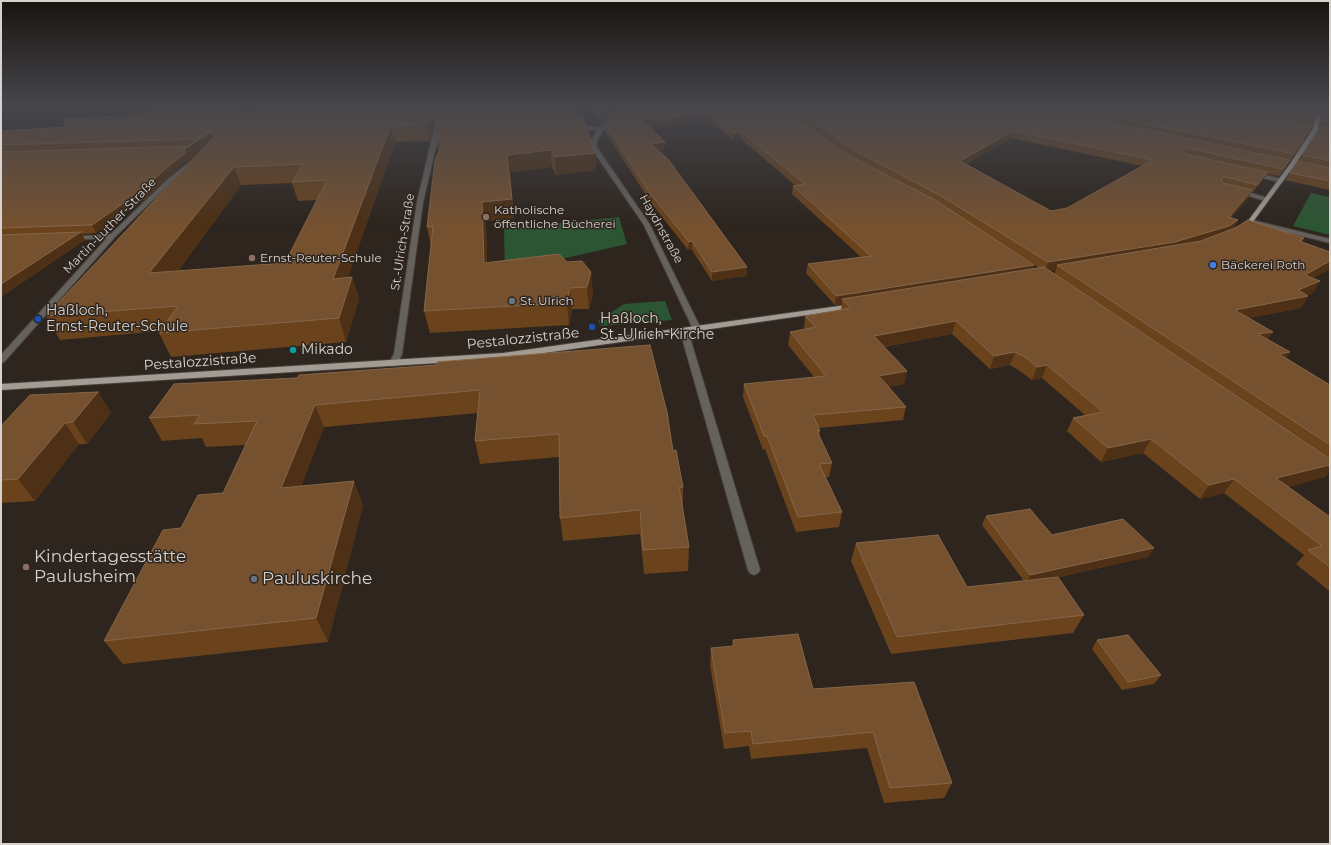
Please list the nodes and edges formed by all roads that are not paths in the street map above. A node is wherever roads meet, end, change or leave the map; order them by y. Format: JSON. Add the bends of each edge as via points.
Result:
{"nodes":[{"id":1,"x":433,"y":146,"type":"edge"},
{"id":2,"x":594,"y":146,"type":"edge"},
{"id":3,"x":1304,"y":146,"type":"edge"},
{"id":4,"x":202,"y":153,"type":"edge"},
{"id":5,"x":1284,"y":164,"type":"edge"},
{"id":6,"x":1292,"y":165,"type":"junction"},
{"id":7,"x":1300,"y":167,"type":"edge"},
{"id":8,"x":1243,"y":172,"type":"edge"},
{"id":9,"x":1280,"y":180,"type":"junction"},
{"id":10,"x":1229,"y":190,"type":"edge"},
{"id":11,"x":1266,"y":198,"type":"junction"},
{"id":12,"x":1250,"y":222,"type":"junction"},
{"id":13,"x":1232,"y":234,"type":"edge"},
{"id":14,"x":113,"y":236,"type":"junction"},
{"id":15,"x":61,"y":238,"type":"edge"},
{"id":16,"x":1330,"y":241,"type":"edge"},
{"id":17,"x":858,"y":305,"type":"edge"},
{"id":18,"x":697,"y":329,"type":"junction"},
{"id":19,"x":684,"y":331,"type":"junction"},
{"id":20,"x":1,"y":360,"type":"edge"},
{"id":21,"x":394,"y":363,"type":"junction"},
{"id":22,"x":1,"y":387,"type":"edge"},
{"id":23,"x":754,"y":570,"type":"dead end"}],
"edges":[{"from":1,"to":21,"type":"street","name":"St.-Ulrich-Straße","via":[[420,202],[398,354]]},
{"from":2,"to":18,"type":"street","name":"Haydnstraße","via":[[646,225]]},
{"from":3,"to":6,"type":"main road"},
{"from":4,"to":14,"type":"street","name":"Martin-Luther-Straße","via":[[170,180]]},
{"from":5,"to":6,"type":"street"},
{"from":6,"to":7,"type":"street"},
{"from":6,"to":9,"type":"main road"},
{"from":8,"to":9,"type":"street"},
{"from":9,"to":11,"type":"main road"},
{"from":10,"to":11,"type":"street"},
{"from":11,"to":12,"type":"main road"},
{"from":12,"to":13,"type":"main road","via":[[1246,229]]},
{"from":12,"to":16,"type":"street"},
{"from":14,"to":15,"type":"street"},
{"from":14,"to":20,"type":"street","name":"Martin-Luther-Straße"},
{"from":17,"to":18,"type":"main road","name":"Pestalozzistraße"},
{"from":18,"to":19,"type":"main road","name":"Pestalozzistraße"},
{"from":19,"to":21,"type":"main road","name":"Pestalozzistraße","via":[[503,356]]},
{"from":19,"to":23,"type":"street"},
{"from":21,"to":22,"type":"main road","name":"Pestalozzistraße"}]}
